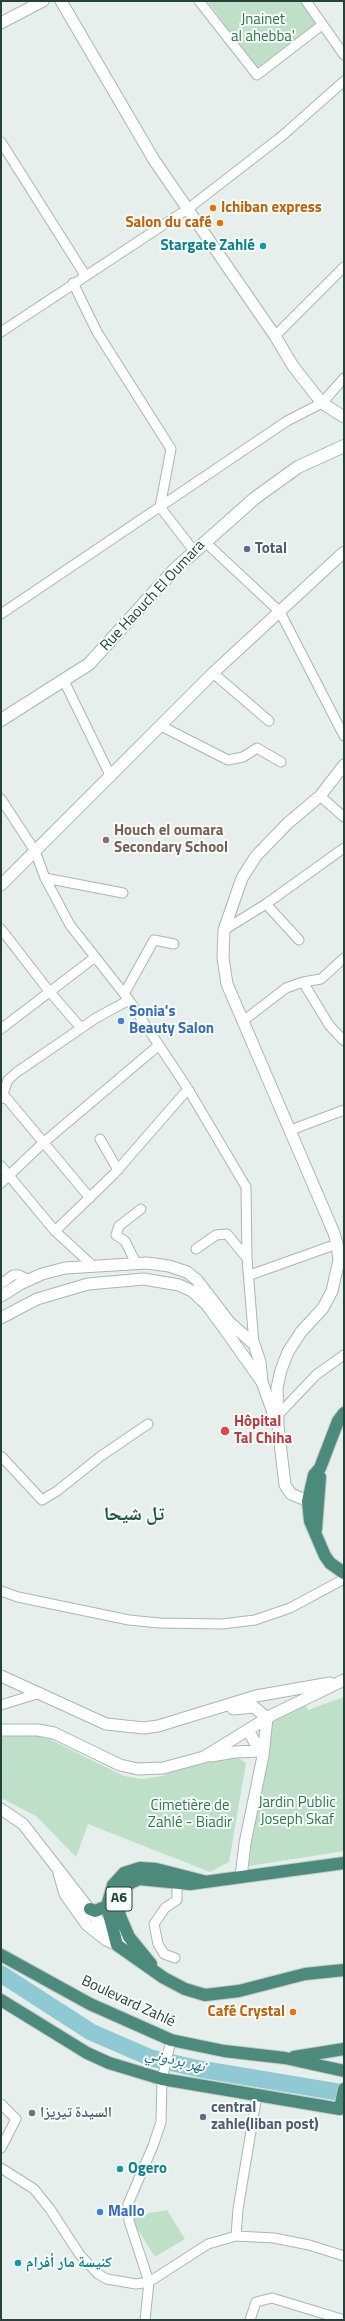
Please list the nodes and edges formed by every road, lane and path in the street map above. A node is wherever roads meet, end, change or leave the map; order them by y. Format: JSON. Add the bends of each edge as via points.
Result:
{"nodes":[{"id":1,"x":43,"y":1,"type":"edge"},
{"id":2,"x":61,"y":1,"type":"edge"},
{"id":3,"x":199,"y":1,"type":"edge"},
{"id":4,"x":306,"y":1,"type":"edge"},
{"id":5,"x":1,"y":23,"type":"edge"},
{"id":6,"x":322,"y":25,"type":"junction"},
{"id":7,"x":344,"y":55,"type":"edge"},
{"id":8,"x":344,"y":81,"type":"edge"},
{"id":9,"x":1,"y":142,"type":"edge"},
{"id":10,"x":189,"y":208,"type":"junction"},
{"id":11,"x":344,"y":267,"type":"edge"},
{"id":12,"x":85,"y":275,"type":"junction"},
{"id":13,"x":73,"y":283,"type":"junction"},
{"id":14,"x":1,"y":332,"type":"edge"},
{"id":15,"x":275,"y":336,"type":"junction"},
{"id":16,"x":344,"y":378,"type":"edge"},
{"id":17,"x":322,"y":403,"type":"junction"},
{"id":18,"x":344,"y":417,"type":"edge"},
{"id":19,"x":344,"y":446,"type":"edge"},
{"id":20,"x":160,"y":507,"type":"junction"},
{"id":21,"x":204,"y":541,"type":"junction"},
{"id":22,"x":194,"y":551,"type":"junction"},
{"id":23,"x":344,"y":552,"type":"edge"},
{"id":24,"x":280,"y":612,"type":"junction"},
{"id":25,"x":1,"y":614,"type":"edge"},
{"id":26,"x":213,"y":673,"type":"junction"},
{"id":27,"x":64,"y":681,"type":"junction"},
{"id":28,"x":1,"y":720,"type":"edge"},
{"id":29,"x":269,"y":721,"type":"dead end"},
{"id":30,"x":161,"y":726,"type":"junction"},
{"id":31,"x":344,"y":736,"type":"edge"},
{"id":32,"x":281,"y":762,"type":"dead end"},
{"id":33,"x":344,"y":764,"type":"edge"},
{"id":34,"x":111,"y":777,"type":"junction"},
{"id":35,"x":320,"y":796,"type":"junction"},
{"id":36,"x":1,"y":799,"type":"edge"},
{"id":37,"x":344,"y":817,"type":"edge"},
{"id":38,"x":344,"y":848,"type":"edge"},
{"id":39,"x":35,"y":851,"type":"junction"},
{"id":40,"x":45,"y":878,"type":"junction"},
{"id":41,"x":1,"y":885,"type":"edge"},
{"id":42,"x":123,"y":893,"type":"dead end"},
{"id":43,"x":266,"y":904,"type":"junction"},
{"id":44,"x":1,"y":929,"type":"edge"},
{"id":45,"x":224,"y":930,"type":"junction"},
{"id":46,"x":299,"y":940,"type":"dead end"},
{"id":47,"x":174,"y":944,"type":"dead end"},
{"id":48,"x":94,"y":958,"type":"junction"},
{"id":49,"x":344,"y":958,"type":"edge"},
{"id":50,"x":303,"y":982,"type":"junction"},
{"id":51,"x":48,"y":992,"type":"junction"},
{"id":52,"x":126,"y":997,"type":"junction"},
{"id":53,"x":243,"y":1021,"type":"junction"},
{"id":54,"x":81,"y":1028,"type":"junction"},
{"id":55,"x":1,"y":1029,"type":"edge"},
{"id":56,"x":344,"y":1041,"type":"edge"},
{"id":57,"x":159,"y":1045,"type":"junction"},
{"id":58,"x":188,"y":1089,"type":"junction"},
{"id":59,"x":2,"y":1096,"type":"edge"},
{"id":60,"x":344,"y":1110,"type":"edge"},
{"id":61,"x":291,"y":1130,"type":"junction"},
{"id":62,"x":100,"y":1139,"type":"dead end"},
{"id":63,"x":43,"y":1143,"type":"junction"},
{"id":64,"x":1,"y":1166,"type":"edge"},
{"id":65,"x":118,"y":1170,"type":"junction"},
{"id":66,"x":8,"y":1176,"type":"junction"},
{"id":67,"x":1,"y":1183,"type":"edge"},
{"id":68,"x":90,"y":1198,"type":"junction"},
{"id":69,"x":141,"y":1209,"type":"dead end"},
{"id":70,"x":56,"y":1231,"type":"junction"},
{"id":71,"x":337,"y":1244,"type":"junction"},
{"id":72,"x":196,"y":1249,"type":"dead end"},
{"id":73,"x":247,"y":1258,"type":"junction"},
{"id":74,"x":136,"y":1263,"type":"junction"},
{"id":75,"x":147,"y":1263,"type":"junction"},
{"id":76,"x":92,"y":1265,"type":"junction"},
{"id":77,"x":187,"y":1272,"type":"junction"},
{"id":78,"x":250,"y":1275,"type":"junction"},
{"id":79,"x":144,"y":1279,"type":"junction"},
{"id":80,"x":29,"y":1280,"type":"junction"},
{"id":81,"x":1,"y":1284,"type":"edge"},
{"id":82,"x":179,"y":1285,"type":"junction"},
{"id":83,"x":1,"y":1296,"type":"edge"},
{"id":84,"x":1,"y":1318,"type":"edge"},
{"id":85,"x":254,"y":1344,"type":"junction"},
{"id":86,"x":344,"y":1355,"type":"edge"},
{"id":87,"x":262,"y":1382,"type":"junction"},
{"id":88,"x":344,"y":1414,"type":"edge"},
{"id":89,"x":278,"y":1415,"type":"junction"},
{"id":90,"x":148,"y":1424,"type":"dead end"},
{"id":91,"x":278,"y":1426,"type":"junction"},
{"id":92,"x":1,"y":1456,"type":"edge"},
{"id":93,"x":312,"y":1498,"type":"junction"},
{"id":94,"x":344,"y":1573,"type":"edge"},
{"id":95,"x":344,"y":1579,"type":"edge"},
{"id":96,"x":1,"y":1591,"type":"edge"},
{"id":97,"x":1,"y":1676,"type":"edge"},
{"id":98,"x":40,"y":1693,"type":"junction"},
{"id":99,"x":273,"y":1693,"type":"junction"},
{"id":100,"x":1,"y":1705,"type":"edge"},
{"id":101,"x":280,"y":1711,"type":"junction"},
{"id":102,"x":190,"y":1716,"type":"junction"},
{"id":103,"x":267,"y":1718,"type":"junction"},
{"id":104,"x":1,"y":1730,"type":"edge"},
{"id":105,"x":248,"y":1730,"type":"junction"},
{"id":106,"x":261,"y":1753,"type":"junction"},
{"id":107,"x":204,"y":1757,"type":"junction"},
{"id":108,"x":1,"y":1809,"type":"edge"},
{"id":109,"x":344,"y":1863,"type":"edge"},
{"id":110,"x":59,"y":1872,"type":"junction"},
{"id":111,"x":241,"y":1877,"type":"junction"},
{"id":112,"x":204,"y":1881,"type":"junction"},
{"id":113,"x":177,"y":1882,"type":"junction"},
{"id":114,"x":107,"y":1906,"type":"junction"},
{"id":115,"x":90,"y":1909,"type":"junction"},
{"id":116,"x":122,"y":1932,"type":"junction"},
{"id":117,"x":118,"y":1945,"type":"junction"},
{"id":118,"x":1,"y":1955,"type":"edge"},
{"id":119,"x":175,"y":1958,"type":"dead end"},
{"id":120,"x":344,"y":1970,"type":"edge"},
{"id":121,"x":164,"y":1978,"type":"junction"},
{"id":122,"x":1,"y":2000,"type":"edge"},
{"id":123,"x":170,"y":2045,"type":"junction"},
{"id":124,"x":344,"y":2049,"type":"edge"},
{"id":125,"x":285,"y":2058,"type":"junction"},
{"id":126,"x":344,"y":2071,"type":"edge"},
{"id":127,"x":162,"y":2076,"type":"junction"},
{"id":128,"x":344,"y":2089,"type":"edge"},
{"id":129,"x":257,"y":2095,"type":"junction"},
{"id":130,"x":1,"y":2104,"type":"edge"},
{"id":131,"x":342,"y":2107,"type":"edge"},
{"id":132,"x":1,"y":2148,"type":"edge"},
{"id":133,"x":1,"y":2168,"type":"edge"},
{"id":134,"x":236,"y":2236,"type":"junction"},
{"id":135,"x":344,"y":2256,"type":"edge"},
{"id":136,"x":149,"y":2282,"type":"junction"},
{"id":137,"x":146,"y":2320,"type":"edge"},
{"id":138,"x":250,"y":2320,"type":"edge"},
{"id":139,"x":344,"y":2320,"type":"edge"}],
"edges":[{"from":1,"to":5,"type":"street"},
{"from":2,"to":10,"type":"street","via":[[154,160]]},
{"from":3,"to":6,"type":"street","via":[[257,75]]},
{"from":4,"to":6,"type":"street"},
{"from":6,"to":7,"type":"street"},
{"from":8,"to":10,"type":"street","via":[[282,136]]},
{"from":9,"to":12,"type":"street"},
{"from":10,"to":12,"type":"street"},
{"from":10,"to":15,"type":"street"},
{"from":11,"to":15,"type":"street"},
{"from":12,"to":13,"type":"street"},
{"from":13,"to":14,"type":"street"},
{"from":13,"to":20,"type":"street","via":[[97,332],[171,449]]},
{"from":15,"to":17,"type":"street","via":[[293,366]]},
{"from":16,"to":17,"type":"street"},
{"from":17,"to":18,"type":"street"},
{"from":17,"to":20,"type":"street","via":[[287,421]]},
{"from":19,"to":21,"type":"main road","name":"Rue Haouch El Oumara","via":[[298,467]]},
{"from":20,"to":22,"type":"street"},
{"from":20,"to":25,"type":"street"},
{"from":21,"to":22,"type":"main road","name":"Rue Haouch El Oumara"},
{"from":21,"to":24,"type":"street"},
{"from":22,"to":27,"type":"main road","name":"Rue Haouch El Oumara","via":[[89,664]]},
{"from":23,"to":24,"type":"street"},
{"from":24,"to":26,"type":"street"},
{"from":24,"to":31,"type":"street"},
{"from":26,"to":29,"type":"street"},
{"from":26,"to":30,"type":"street"},
{"from":27,"to":28,"type":"main road","name":"Rue Haouch El Oumara"},
{"from":27,"to":34,"type":"street"},
{"from":30,"to":32,"type":"street","via":[[228,760],[243,758],[257,748]]},
{"from":30,"to":34,"type":"street"},
{"from":33,"to":35,"type":"street"},
{"from":34,"to":39,"type":"street"},
{"from":35,"to":37,"type":"street"},
{"from":35,"to":45,"type":"street","via":[[288,823],[256,856],[242,878]]},
{"from":36,"to":39,"type":"street"},
{"from":38,"to":43,"type":"street"},
{"from":39,"to":40,"type":"street"},
{"from":39,"to":41,"type":"street"},
{"from":40,"to":42,"type":"street"},
{"from":40,"to":48,"type":"street","via":[[70,925]]},
{"from":43,"to":45,"type":"street"},
{"from":43,"to":46,"type":"street"},
{"from":44,"to":51,"type":"street"},
{"from":45,"to":53,"type":"street","via":[[223,958],[227,984]]},
{"from":47,"to":52,"type":"street","via":[[154,940]]},
{"from":48,"to":51,"type":"street"},
{"from":48,"to":52,"type":"street"},
{"from":49,"to":50,"type":"street","via":[[322,979]]},
{"from":50,"to":53,"type":"street","via":[[286,988]]},
{"from":50,"to":56,"type":"street","via":[[329,1025]]},
{"from":51,"to":54,"type":"street"},
{"from":51,"to":55,"type":"street"},
{"from":52,"to":54,"type":"street"},
{"from":52,"to":57,"type":"street"},
{"from":53,"to":61,"type":"street"},
{"from":54,"to":59,"type":"street","via":[[17,1072],[8,1080]]},
{"from":57,"to":58,"type":"street"},
{"from":57,"to":63,"type":"street"},
{"from":58,"to":65,"type":"street"},
{"from":58,"to":73,"type":"street","via":[[246,1187]]},
{"from":59,"to":63,"type":"street"},
{"from":60,"to":61,"type":"street"},
{"from":61,"to":71,"type":"street"},
{"from":62,"to":65,"type":"street"},
{"from":63,"to":66,"type":"street"},
{"from":63,"to":68,"type":"street"},
{"from":64,"to":66,"type":"street"},
{"from":65,"to":68,"type":"street"},
{"from":66,"to":67,"type":"street"},
{"from":66,"to":70,"type":"street"},
{"from":68,"to":70,"type":"street"},
{"from":69,"to":74,"type":"street","via":[[119,1226],[116,1235],[125,1241]]},
{"from":70,"to":76,"type":"street"},
{"from":71,"to":78,"type":"street"},
{"from":71,"to":89,"type":"street","via":[[339,1260],[332,1291],[323,1308],[301,1332],[288,1352],[281,1370],[277,1388]]},
{"from":72,"to":73,"type":"street","via":[[216,1235],[227,1234]]},
{"from":73,"to":78,"type":"street"},
{"from":74,"to":75,"type":"street"},
{"from":74,"to":76,"type":"street"},
{"from":75,"to":77,"type":"street"},
{"from":75,"to":79,"type":"street"},
{"from":76,"to":80,"type":"street","via":[[65,1268]]},
{"from":77,"to":82,"type":"street"},
{"from":77,"to":85,"type":"street","via":[[206,1290],[230,1323]]},
{"from":78,"to":85,"type":"street"},
{"from":79,"to":82,"type":"street"},
{"from":79,"to":84,"type":"street","via":[[71,1288],[37,1299]]},
{"from":80,"to":81,"type":"street","via":[[12,1275]]},
{"from":80,"to":83,"type":"street"},
{"from":82,"to":87,"type":"street","via":[[192,1291],[206,1304]]},
{"from":85,"to":87,"type":"street","via":[[260,1362]]},
{"from":86,"to":89,"type":"street","via":[[304,1386]]},
{"from":87,"to":91,"type":"street"},
{"from":88,"to":93,"type":"highway","via":[[338,1421],[320,1468]]},
{"from":89,"to":91,"type":"street"},
{"from":90,"to":92,"type":"street","via":[[42,1500]]},
{"from":91,"to":93,"type":"street","via":[[286,1485],[291,1494]]},
{"from":93,"to":94,"type":"highway","via":[[315,1536],[330,1563]]},
{"from":95,"to":96,"type":"street","via":[[290,1608],[255,1620],[222,1624],[159,1624],[129,1620],[18,1597]]},
{"from":97,"to":98,"type":"street"},
{"from":98,"to":100,"type":"street"},
{"from":98,"to":102,"type":"street","via":[[106,1724],[130,1728],[158,1726]]},
{"from":99,"to":101,"type":"street"},
{"from":99,"to":101,"type":"street","via":[[344,1680]]},
{"from":99,"to":102,"type":"street"},
{"from":101,"to":103,"type":"street"},
{"from":102,"to":103,"type":"street","via":[[249,1706],[258,1709]]},
{"from":103,"to":105,"type":"street"},
{"from":103,"to":106,"type":"street"},
{"from":104,"to":107,"type":"street","via":[[38,1730],[54,1734],[120,1765],[138,1769],[163,1768]]},
{"from":105,"to":106,"type":"street"},
{"from":105,"to":107,"type":"street"},
{"from":106,"to":107,"type":"street","via":[[234,1752]]},
{"from":106,"to":111,"type":"street"},
{"from":108,"to":110,"type":"street","via":[[23,1824]]},
{"from":109,"to":111,"type":"highway","number":"A6"},
{"from":110,"to":115,"type":"street"},
{"from":110,"to":117,"type":"street","via":[[65,1894],[78,1914],[101,1936]]},
{"from":111,"to":112,"type":"highway","number":"A6"},
{"from":112,"to":113,"type":"highway","number":"A6","via":[[190,1884]]},
{"from":112,"to":114,"type":"highway","number":"A6","via":[[156,1869],[131,1869],[112,1885]]},
{"from":113,"to":116,"type":"highway","number":"A6","via":[[139,1880],[127,1885],[118,1902]]},
{"from":113,"to":119,"type":"street","via":[[177,1900],[165,1908],[154,1924],[158,1944],[164,1954]]},
{"from":114,"to":115,"type":"highway","via":[[95,1911]]},
{"from":114,"to":116,"type":"highway","number":"A6"},
{"from":115,"to":116,"type":"street","via":[[103,1927]]},
{"from":116,"to":117,"type":"highway","number":"A6"},
{"from":116,"to":121,"type":"highway","number":"A6"},
{"from":117,"to":121,"type":"highway","number":"A6"},
{"from":118,"to":123,"type":"highway","name":"Boulevard Zahlé"},
{"from":120,"to":121,"type":"highway","number":"A6","via":[[305,1974],[213,1995],[195,1993]]},
{"from":122,"to":127,"type":"highway","via":[[87,2053],[109,2063]]},
{"from":123,"to":125,"type":"highway","name":"Boulevard Zahlé"},
{"from":123,"to":127,"type":"street"},
{"from":124,"to":125,"type":"highway"},
{"from":125,"to":126,"type":"highway","name":"Boulevard Zahlé"},
{"from":127,"to":129,"type":"highway"},
{"from":127,"to":136,"type":"street","via":[[161,2122],[128,2204],[129,2221]]},
{"from":128,"to":131,"type":"highway"},
{"from":129,"to":131,"type":"highway"},
{"from":129,"to":134,"type":"street"},
{"from":130,"to":132,"type":"street","via":[[16,2119]]},
{"from":133,"to":136,"type":"street","via":[[23,2180],[43,2199],[80,2255],[98,2274],[120,2282]]},
{"from":134,"to":135,"type":"street","via":[[274,2238]]},
{"from":134,"to":136,"type":"street","via":[[208,2244]]},
{"from":136,"to":137,"type":"street"},
{"from":138,"to":139,"type":"street","via":[[256,2302],[272,2298]]}]}
